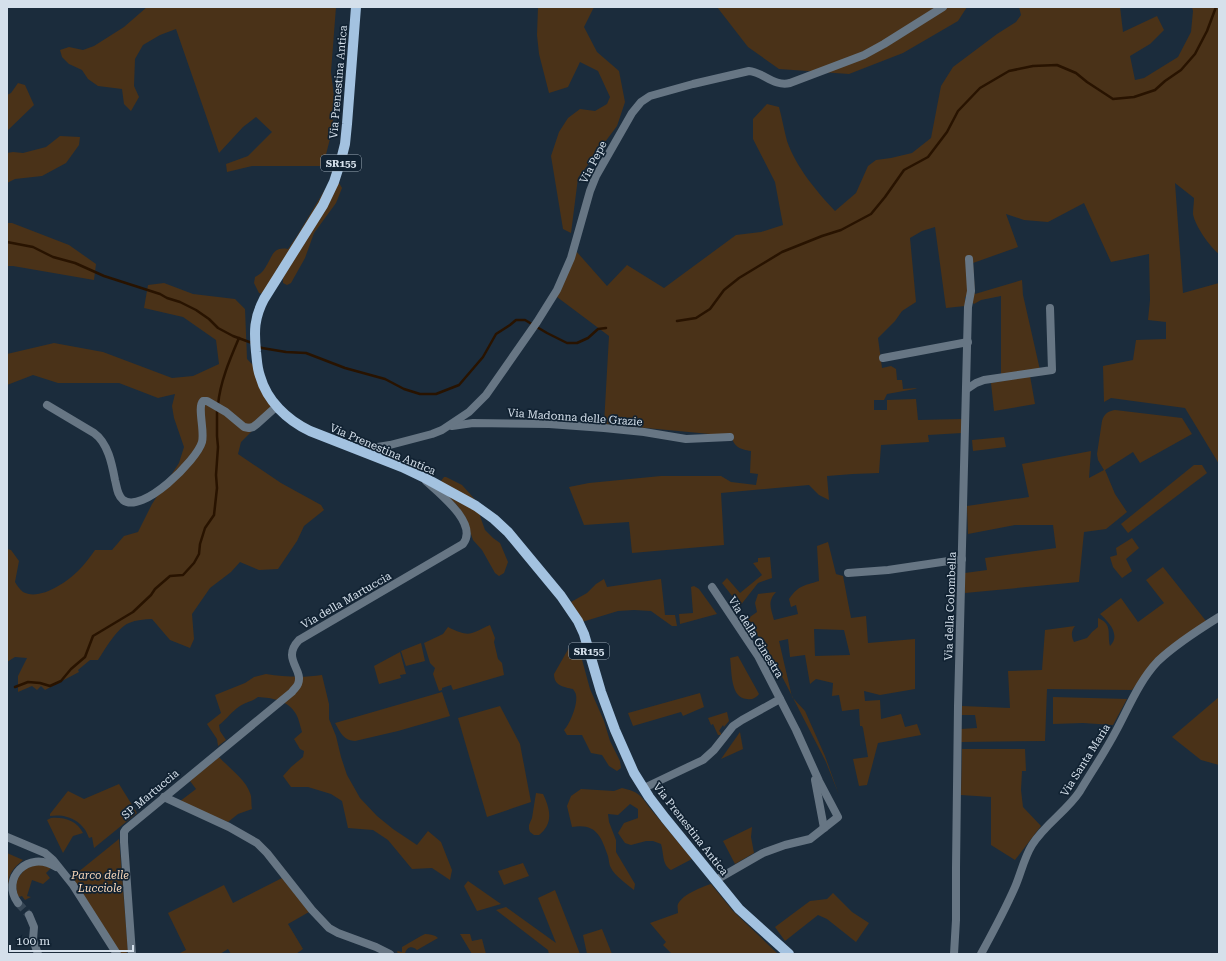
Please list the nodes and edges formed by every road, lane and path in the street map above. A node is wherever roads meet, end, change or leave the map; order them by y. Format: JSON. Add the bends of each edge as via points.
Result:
{"nodes":[{"id":1,"x":356,"y":7,"type":"edge"},
{"id":2,"x":943,"y":7,"type":"edge"},
{"id":3,"x":970,"y":259,"type":"dead end"},
{"id":4,"x":1050,"y":308,"type":"dead end"},
{"id":5,"x":968,"y":342,"type":"junction"},
{"id":6,"x":883,"y":358,"type":"dead end"},
{"id":7,"x":967,"y":389,"type":"junction"},
{"id":8,"x":47,"y":405,"type":"dead end"},
{"id":9,"x":277,"y":406,"type":"junction"},
{"id":10,"x":442,"y":430,"type":"junction"},
{"id":11,"x":730,"y":437,"type":"dead end"},
{"id":12,"x":356,"y":450,"type":"junction"},
{"id":13,"x":416,"y":473,"type":"junction"},
{"id":14,"x":962,"y":559,"type":"junction"},
{"id":15,"x":848,"y":573,"type":"dead end"},
{"id":16,"x":712,"y":587,"type":"dead end"},
{"id":17,"x":1219,"y":617,"type":"edge"},
{"id":18,"x":780,"y":699,"type":"junction"},
{"id":19,"x":212,"y":758,"type":"joint"},
{"id":20,"x":813,"y":769,"type":"junction"},
{"id":21,"x":644,"y":788,"type":"junction"},
{"id":22,"x":164,"y":797,"type":"junction"},
{"id":23,"x":824,"y":828,"type":"junction"},
{"id":24,"x":7,"y":837,"type":"edge"},
{"id":25,"x":32,"y":847,"type":"junction"},
{"id":26,"x":25,"y":865,"type":"junction"},
{"id":27,"x":61,"y":870,"type":"junction"},
{"id":28,"x":716,"y":880,"type":"junction"},
{"id":29,"x":18,"y":903,"type":"tunnel mouth"},
{"id":30,"x":29,"y":916,"type":"tunnel mouth"},
{"id":31,"x":38,"y":954,"type":"edge"},
{"id":32,"x":117,"y":954,"type":"edge"},
{"id":33,"x":132,"y":954,"type":"edge"},
{"id":34,"x":390,"y":954,"type":"edge"},
{"id":35,"x":789,"y":954,"type":"edge"},
{"id":36,"x":954,"y":954,"type":"edge"},
{"id":37,"x":981,"y":954,"type":"edge"}],
"edges":[{"from":1,"to":9,"type":"main road","name":"Via Prenestina Antica","number":"SR155","via":[[346,134],[339,167],[324,205],[264,299],[255,322],[254,339],[259,375]]},
{"from":2,"to":10,"type":"street","name":"Via Pepe","via":[[864,55],[790,83],[779,84],[749,71],[702,81],[644,100],[632,113],[596,176],[574,249],[558,290],[482,400]]},
{"from":3,"to":5,"type":"street","name":"Via della Colombella"},
{"from":4,"to":7,"type":"street","via":[[1052,370],[984,380]]},
{"from":5,"to":6,"type":"street"},
{"from":5,"to":7,"type":"street","name":"Via della Colombella"},
{"from":7,"to":14,"type":"street","name":"Via della Colombella"},
{"from":8,"to":9,"type":"street","via":[[100,438],[111,463],[118,494],[123,500],[130,502],[148,497],[165,487],[195,455],[203,435],[200,404],[203,400],[222,410],[244,427],[251,428]]},
{"from":9,"to":12,"type":"main road","name":"Via Prenestina Antica","number":"SR155","via":[[293,421],[308,430]]},
{"from":10,"to":11,"type":"street","name":"Via Madonna delle Grazie","via":[[470,423],[525,424],[604,428],[686,439]]},
{"from":10,"to":12,"type":"street","name":"Via Pepe","via":[[390,445]]},
{"from":12,"to":13,"type":"main road","name":"Via Prenestina Antica","number":"SR155"},
{"from":13,"to":19,"type":"street","name":"Via della Martuccia","via":[[460,516],[467,534],[465,540],[461,545],[299,640],[293,652],[293,661],[299,677],[294,690]]},
{"from":13,"to":21,"type":"main road","name":"Via Prenestina Antica","number":"SR155","via":[[472,504],[498,522],[572,611],[584,634],[615,730],[634,773]]},
{"from":14,"to":15,"type":"street","via":[[893,570]]},
{"from":14,"to":36,"type":"street","name":"Via della Colombella"},
{"from":16,"to":18,"type":"street","name":"Via della Ginestra","via":[[758,656]]},
{"from":17,"to":37,"type":"street","name":"Via Santa Maria","via":[[1195,632],[1158,662],[1142,683],[1108,747],[1078,794],[1032,844],[1014,889]]},
{"from":18,"to":20,"type":"street","name":"Via della Ginestra"},
{"from":18,"to":21,"type":"street","via":[[733,726],[703,760]]},
{"from":19,"to":22,"type":"street","name":"SP Martuccia"},
{"from":20,"to":23,"type":"street","name":"Via della Ginestra"},
{"from":20,"to":23,"type":"street","name":"Via della Ginestra","via":[[838,818]]},
{"from":21,"to":28,"type":"main road","name":"Via Prenestina Antica","number":"SR155"},
{"from":22,"to":33,"type":"street","name":"SP Martuccia","via":[[124,832]]},
{"from":22,"to":34,"type":"street","via":[[257,843],[329,928]]},
{"from":23,"to":28,"type":"street","name":"Via della Ginestra","via":[[810,839],[763,853]]},
{"from":24,"to":25,"type":"street"},
{"from":25,"to":26,"type":"street","via":[[36,850],[35,855]]},
{"from":25,"to":27,"type":"street","via":[[45,853]]},
{"from":26,"to":27,"type":"street","via":[[41,861]]},
{"from":26,"to":29,"type":"street","via":[[18,872],[14,882],[14,894]]},
{"from":27,"to":32,"type":"street"},
{"from":28,"to":35,"type":"main road","name":"Via Prenestina Antica","number":"SR155","via":[[745,914]]},
{"from":30,"to":31,"type":"street","via":[[34,927],[33,940]]}]}
